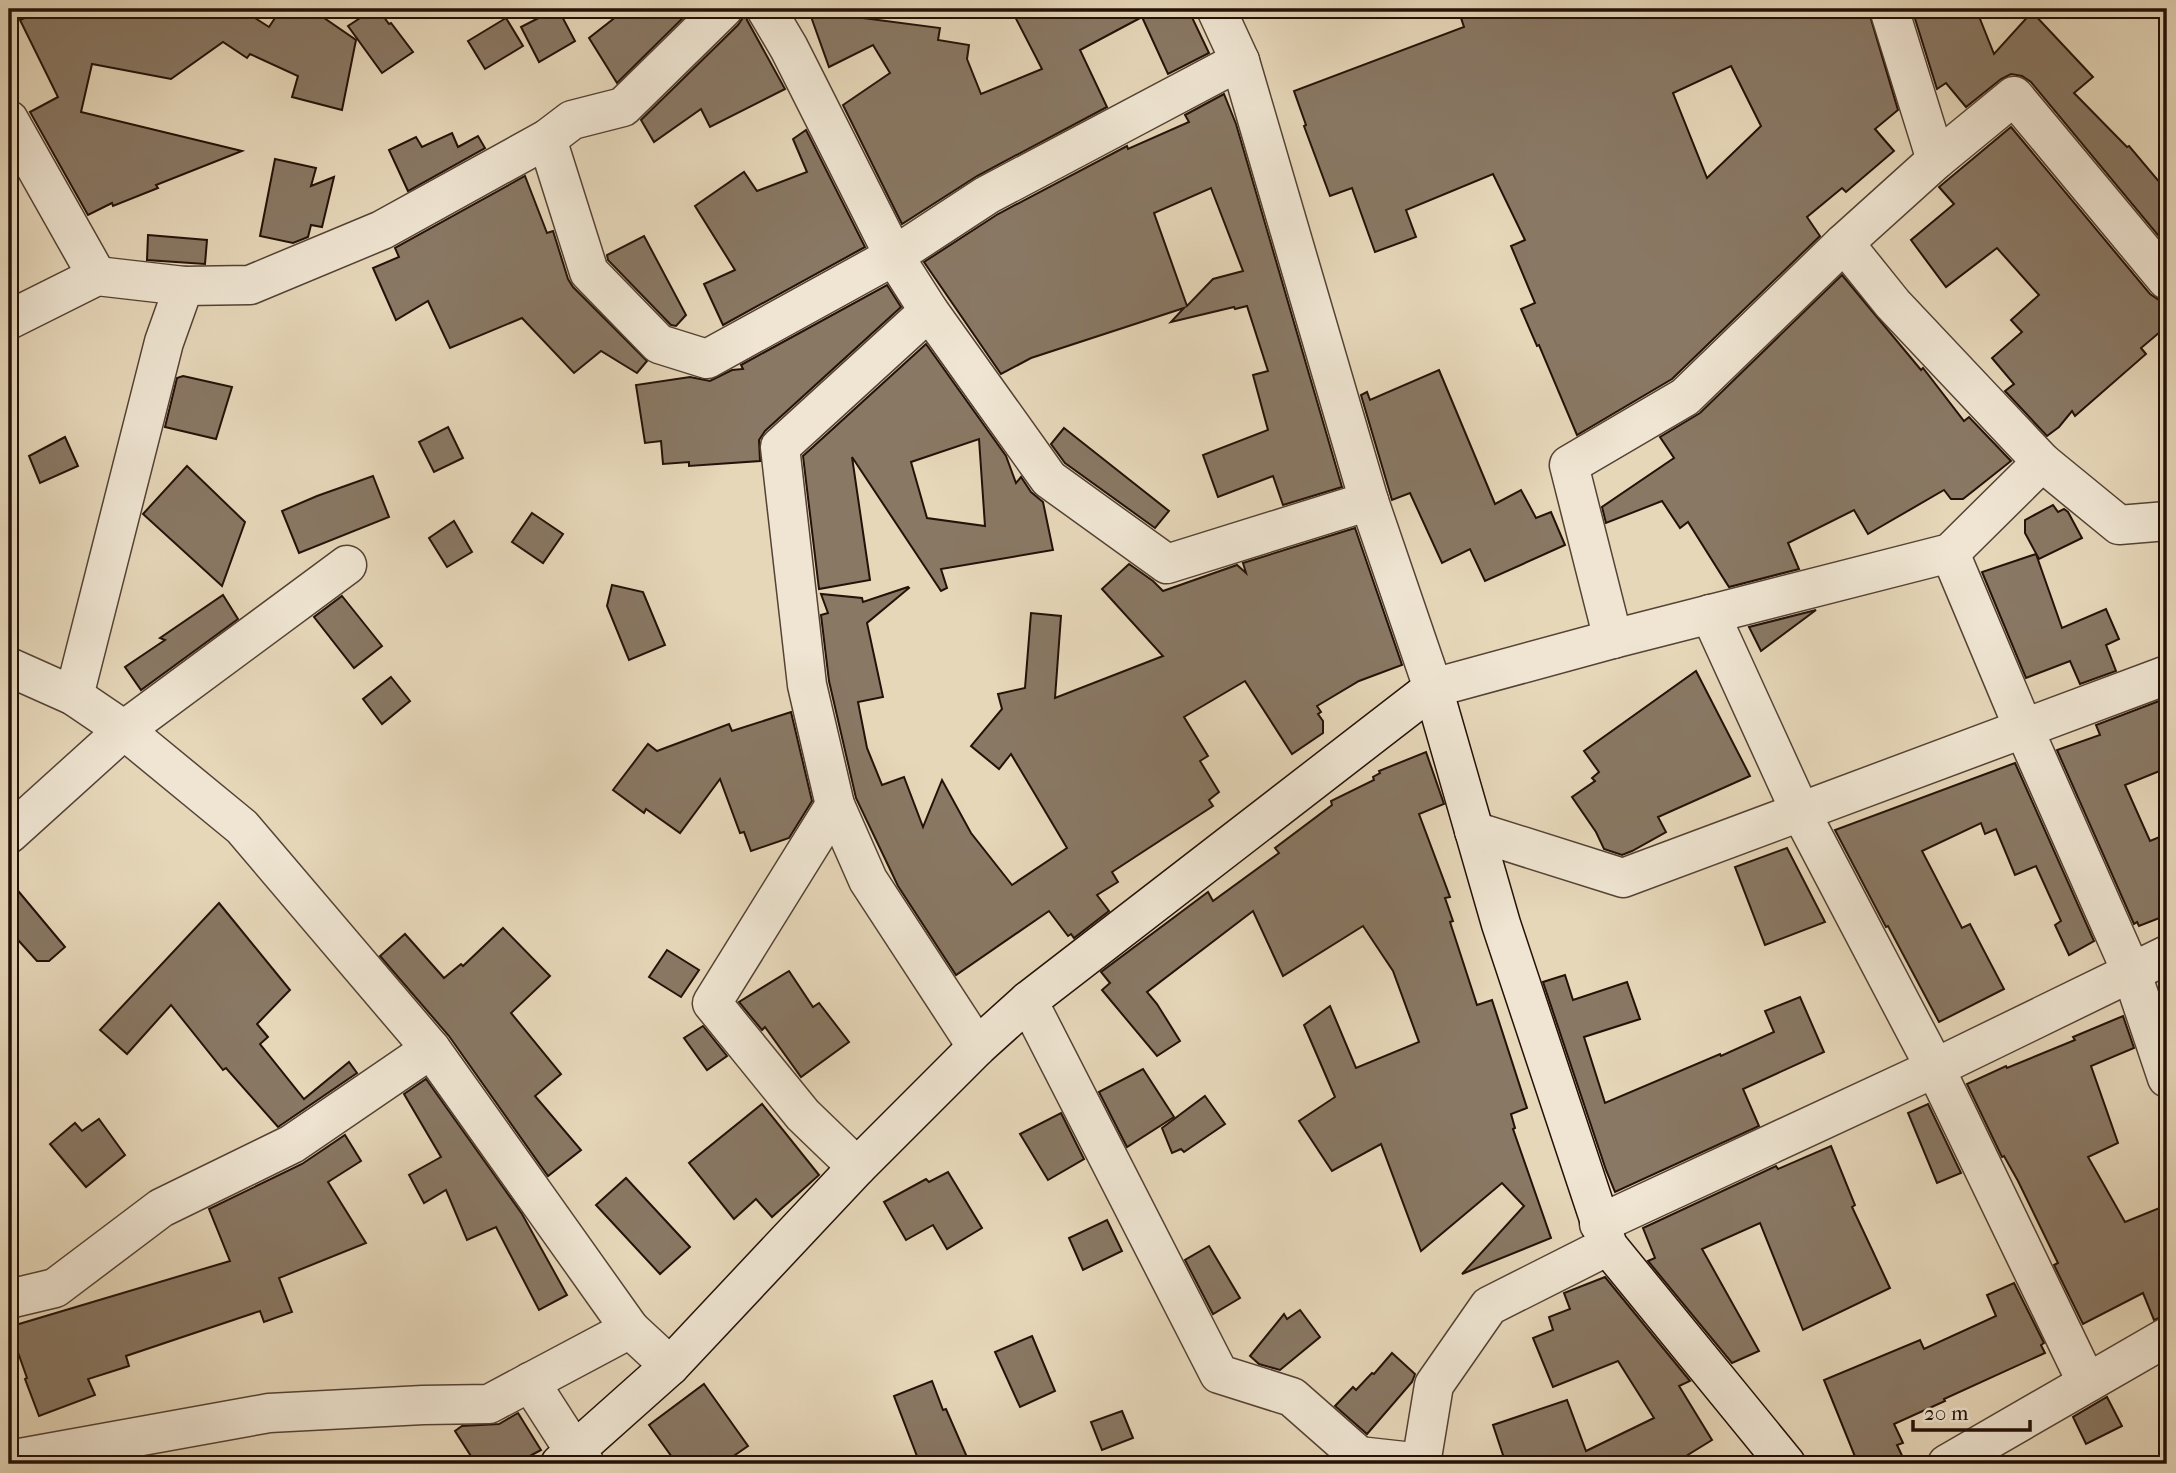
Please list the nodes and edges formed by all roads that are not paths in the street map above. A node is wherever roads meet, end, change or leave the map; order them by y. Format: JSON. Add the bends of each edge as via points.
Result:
{"nodes":[{"id":1,"x":723,"y":9,"type":"edge"},
{"id":2,"x":766,"y":9,"type":"edge"},
{"id":3,"x":1216,"y":9,"type":"edge"},
{"id":4,"x":1889,"y":9,"type":"edge"},
{"id":5,"x":1240,"y":61,"type":"junction"},
{"id":6,"x":9,"y":120,"type":"edge"},
{"id":7,"x":548,"y":139,"type":"junction"},
{"id":8,"x":1936,"y":160,"type":"junction"},
{"id":9,"x":1844,"y":243,"type":"junction"},
{"id":10,"x":894,"y":256,"type":"junction"},
{"id":11,"x":97,"y":276,"type":"junction"},
{"id":12,"x":2167,"y":280,"type":"edge"},
{"id":13,"x":184,"y":286,"type":"junction"},
{"id":14,"x":929,"y":312,"type":"junction"},
{"id":15,"x":9,"y":320,"type":"edge"},
{"id":16,"x":2042,"y":462,"type":"junction"},
{"id":17,"x":1369,"y":501,"type":"junction"},
{"id":18,"x":2167,"y":521,"type":"edge"},
{"id":19,"x":1950,"y":553,"type":"junction"},
{"id":20,"x":347,"y":565,"type":"dead end"},
{"id":21,"x":1710,"y":614,"type":"junction"},
{"id":22,"x":1613,"y":639,"type":"junction"},
{"id":23,"x":9,"y":667,"type":"edge"},
{"id":24,"x":2167,"y":675,"type":"edge"},
{"id":25,"x":1433,"y":688,"type":"junction"},
{"id":26,"x":74,"y":696,"type":"junction"},
{"id":27,"x":2023,"y":727,"type":"junction"},
{"id":28,"x":124,"y":730,"type":"junction"},
{"id":29,"x":835,"y":804,"type":"junction"},
{"id":30,"x":1800,"y":811,"type":"junction"},
{"id":31,"x":1474,"y":831,"type":"junction"},
{"id":32,"x":9,"y":834,"type":"edge"},
{"id":33,"x":2167,"y":955,"type":"edge"},
{"id":34,"x":2131,"y":971,"type":"junction"},
{"id":35,"x":1028,"y":1001,"type":"junction"},
{"id":36,"x":977,"y":1047,"type":"junction"},
{"id":37,"x":431,"y":1049,"type":"junction"},
{"id":38,"x":1935,"y":1068,"type":"junction"},
{"id":39,"x":2167,"y":1077,"type":"edge"},
{"id":40,"x":857,"y":1167,"type":"junction"},
{"id":41,"x":1604,"y":1235,"type":"junction"},
{"id":42,"x":9,"y":1299,"type":"edge"},
{"id":43,"x":630,"y":1329,"type":"junction"},
{"id":44,"x":2167,"y":1338,"type":"edge"},
{"id":45,"x":670,"y":1366,"type":"junction"},
{"id":46,"x":530,"y":1382,"type":"junction"},
{"id":47,"x":2087,"y":1383,"type":"junction"},
{"id":48,"x":9,"y":1460,"type":"edge"},
{"id":49,"x":573,"y":1460,"type":"edge"},
{"id":50,"x":1421,"y":1463,"type":"edge"},
{"id":51,"x":1786,"y":1464,"type":"edge"},
{"id":52,"x":1947,"y":1464,"type":"edge"}],
"edges":[{"from":1,"to":7,"type":"street","via":[[623,107],[572,120]]},
{"from":2,"to":10,"type":"street"},
{"from":3,"to":5,"type":"street"},
{"from":4,"to":8,"type":"street"},
{"from":5,"to":10,"type":"street","via":[[987,195]]},
{"from":5,"to":17,"type":"street"},
{"from":6,"to":11,"type":"street"},
{"from":7,"to":10,"type":"street","via":[[589,272],[659,344],[707,359]]},
{"from":7,"to":13,"type":"street","via":[[382,230],[250,285]]},
{"from":8,"to":9,"type":"street"},
{"from":8,"to":12,"type":"street","via":[[2014,96]]},
{"from":9,"to":16,"type":"street","via":[[1893,304]]},
{"from":9,"to":22,"type":"street","via":[[1685,397],[1569,465]]},
{"from":10,"to":14,"type":"street"},
{"from":11,"to":13,"type":"street"},
{"from":11,"to":15,"type":"street"},
{"from":13,"to":26,"type":"street","via":[[164,342]]},
{"from":14,"to":17,"type":"street","via":[[1049,479],[1167,564]]},
{"from":14,"to":29,"type":"street","via":[[780,447],[807,684]]},
{"from":16,"to":18,"type":"street","via":[[2119,525]]},
{"from":16,"to":19,"type":"street"},
{"from":17,"to":25,"type":"street"},
{"from":19,"to":21,"type":"street"},
{"from":19,"to":27,"type":"street"},
{"from":20,"to":28,"type":"street"},
{"from":21,"to":22,"type":"street"},
{"from":21,"to":30,"type":"street"},
{"from":22,"to":25,"type":"street"},
{"from":23,"to":26,"type":"street"},
{"from":24,"to":27,"type":"street"},
{"from":25,"to":31,"type":"street"},
{"from":25,"to":35,"type":"street"},
{"from":26,"to":28,"type":"street"},
{"from":27,"to":30,"type":"street"},
{"from":27,"to":34,"type":"street"},
{"from":28,"to":32,"type":"street"},
{"from":28,"to":37,"type":"street","via":[[242,827]]},
{"from":29,"to":36,"type":"street","via":[[868,880]]},
{"from":29,"to":40,"type":"street","via":[[712,1003],[803,1115]]},
{"from":30,"to":31,"type":"street","via":[[1623,878]]},
{"from":30,"to":38,"type":"street"},
{"from":31,"to":41,"type":"street","via":[[1500,924]]},
{"from":33,"to":34,"type":"street"},
{"from":34,"to":38,"type":"street"},
{"from":34,"to":39,"type":"street"},
{"from":35,"to":36,"type":"street"},
{"from":35,"to":50,"type":"street","via":[[1219,1374],[1292,1397],[1359,1455]]},
{"from":36,"to":40,"type":"street"},
{"from":37,"to":42,"type":"street","via":[[292,1144],[161,1208],[55,1288]]},
{"from":37,"to":43,"type":"street"},
{"from":38,"to":41,"type":"street"},
{"from":38,"to":47,"type":"street"},
{"from":40,"to":45,"type":"street"},
{"from":41,"to":50,"type":"street","via":[[1489,1306],[1434,1385]]},
{"from":41,"to":51,"type":"street"},
{"from":43,"to":45,"type":"street"},
{"from":43,"to":46,"type":"street"},
{"from":44,"to":47,"type":"street"},
{"from":45,"to":49,"type":"street"},
{"from":46,"to":48,"type":"street","via":[[489,1404],[269,1413]]},
{"from":46,"to":49,"type":"street"},
{"from":47,"to":52,"type":"street"}]}
